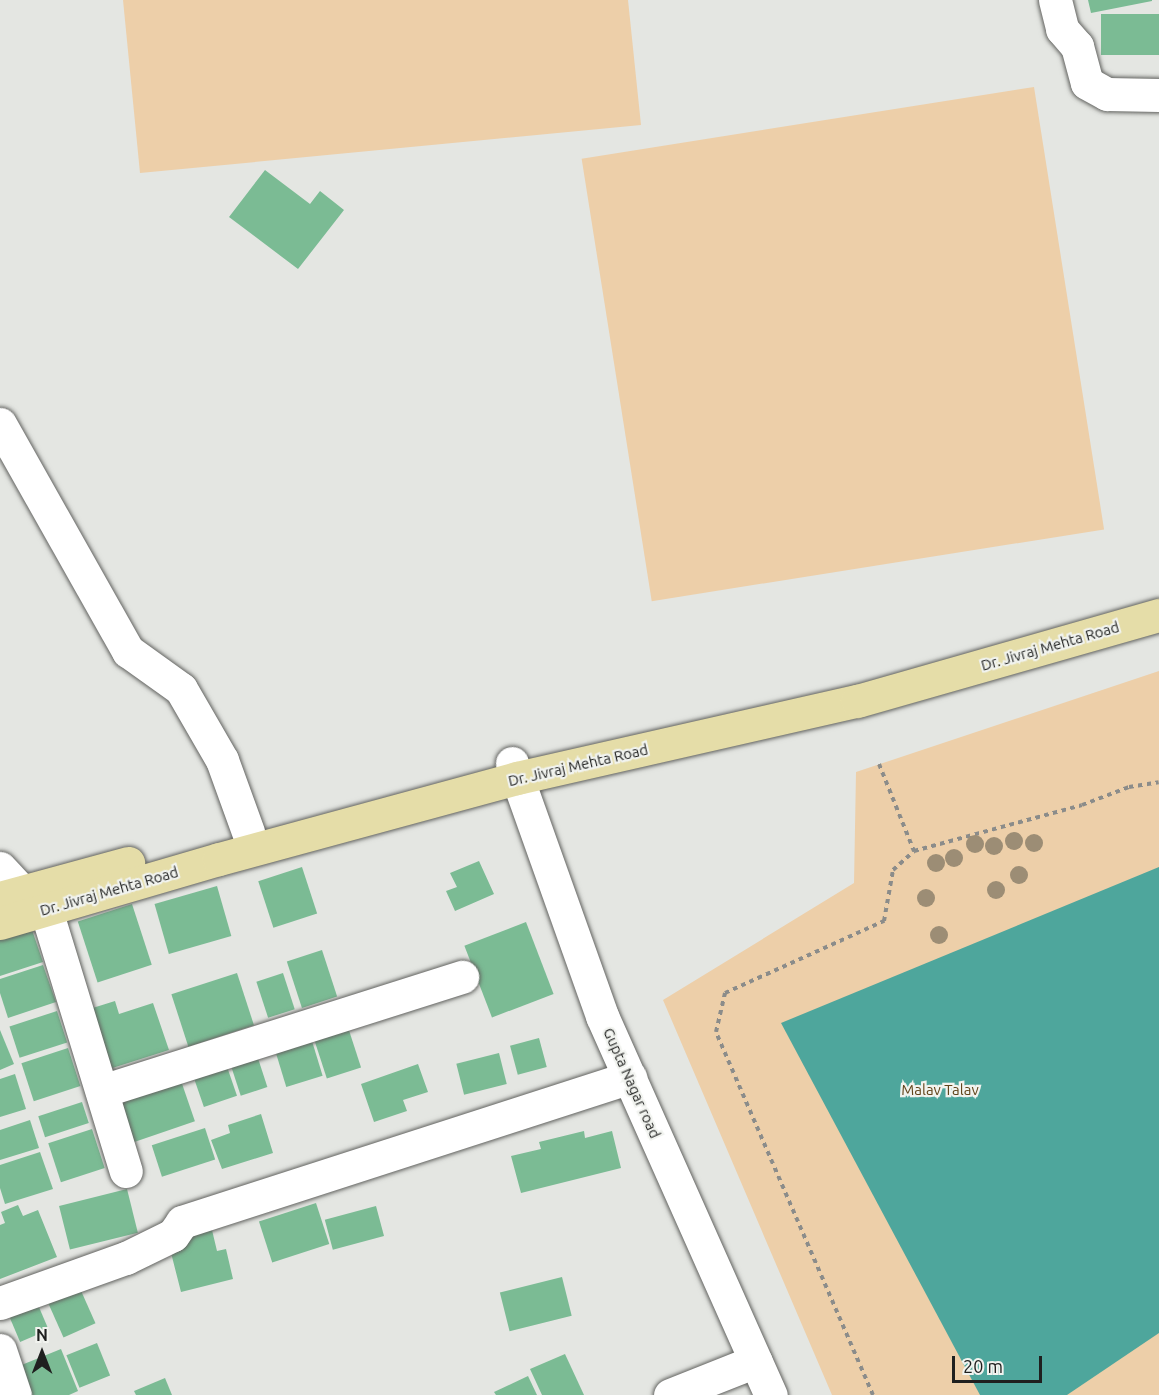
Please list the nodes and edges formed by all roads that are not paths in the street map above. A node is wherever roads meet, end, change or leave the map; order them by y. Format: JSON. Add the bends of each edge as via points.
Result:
{"nodes":[{"id":1,"x":1055,"y":0,"type":"edge"},
{"id":2,"x":1159,"y":95,"type":"edge"},
{"id":3,"x":0,"y":424,"type":"edge"},
{"id":4,"x":1159,"y":596,"type":"edge"},
{"id":5,"x":1159,"y":615,"type":"edge"},
{"id":6,"x":515,"y":771,"type":"junction"},
{"id":7,"x":248,"y":832,"type":"junction"},
{"id":8,"x":0,"y":868,"type":"edge"},
{"id":9,"x":23,"y":900,"type":"edge"},
{"id":10,"x":0,"y":923,"type":"edge"},
{"id":11,"x":462,"y":977,"type":"dead end"},
{"id":12,"x":630,"y":1077,"type":"junction"},
{"id":13,"x":102,"y":1091,"type":"junction"},
{"id":14,"x":126,"y":1171,"type":"dead end"},
{"id":15,"x":0,"y":1303,"type":"edge"},
{"id":16,"x":0,"y":1350,"type":"edge"},
{"id":17,"x":756,"y":1361,"type":"junction"},
{"id":18,"x":15,"y":1395,"type":"edge"},
{"id":19,"x":670,"y":1395,"type":"edge"},
{"id":20,"x":771,"y":1395,"type":"edge"}],
"edges":[{"from":1,"to":2,"type":"street","via":[[1062,29],[1077,46],[1087,83],[1107,94]]},
{"from":3,"to":7,"type":"street","via":[[128,651],[181,689],[222,760]]},
{"from":4,"to":6,"type":"main road","via":[[848,685]]},
{"from":5,"to":6,"type":"main road","name":"Dr. Jivraj Mehta Road","via":[[857,701]]},
{"from":6,"to":7,"type":"main road"},
{"from":6,"to":9,"type":"main road","name":"Dr. Jivraj Mehta Road","via":[[219,859]]},
{"from":6,"to":12,"type":"street","name":"Gupta Nagar road","via":[[602,1016]]},
{"from":7,"to":9,"type":"main road"},
{"from":8,"to":9,"type":"street"},
{"from":9,"to":10,"type":"main road","name":"Dr. Jivraj Mehta Road"},
{"from":9,"to":13,"type":"street"},
{"from":11,"to":13,"type":"street"},
{"from":12,"to":15,"type":"street","via":[[182,1222],[173,1235],[126,1258]]},
{"from":12,"to":17,"type":"street","name":"Gupta Nagar road"},
{"from":13,"to":14,"type":"street"},
{"from":16,"to":18,"type":"street"},
{"from":17,"to":19,"type":"street"},
{"from":17,"to":20,"type":"street","name":"Gupta Nagar road"}]}
